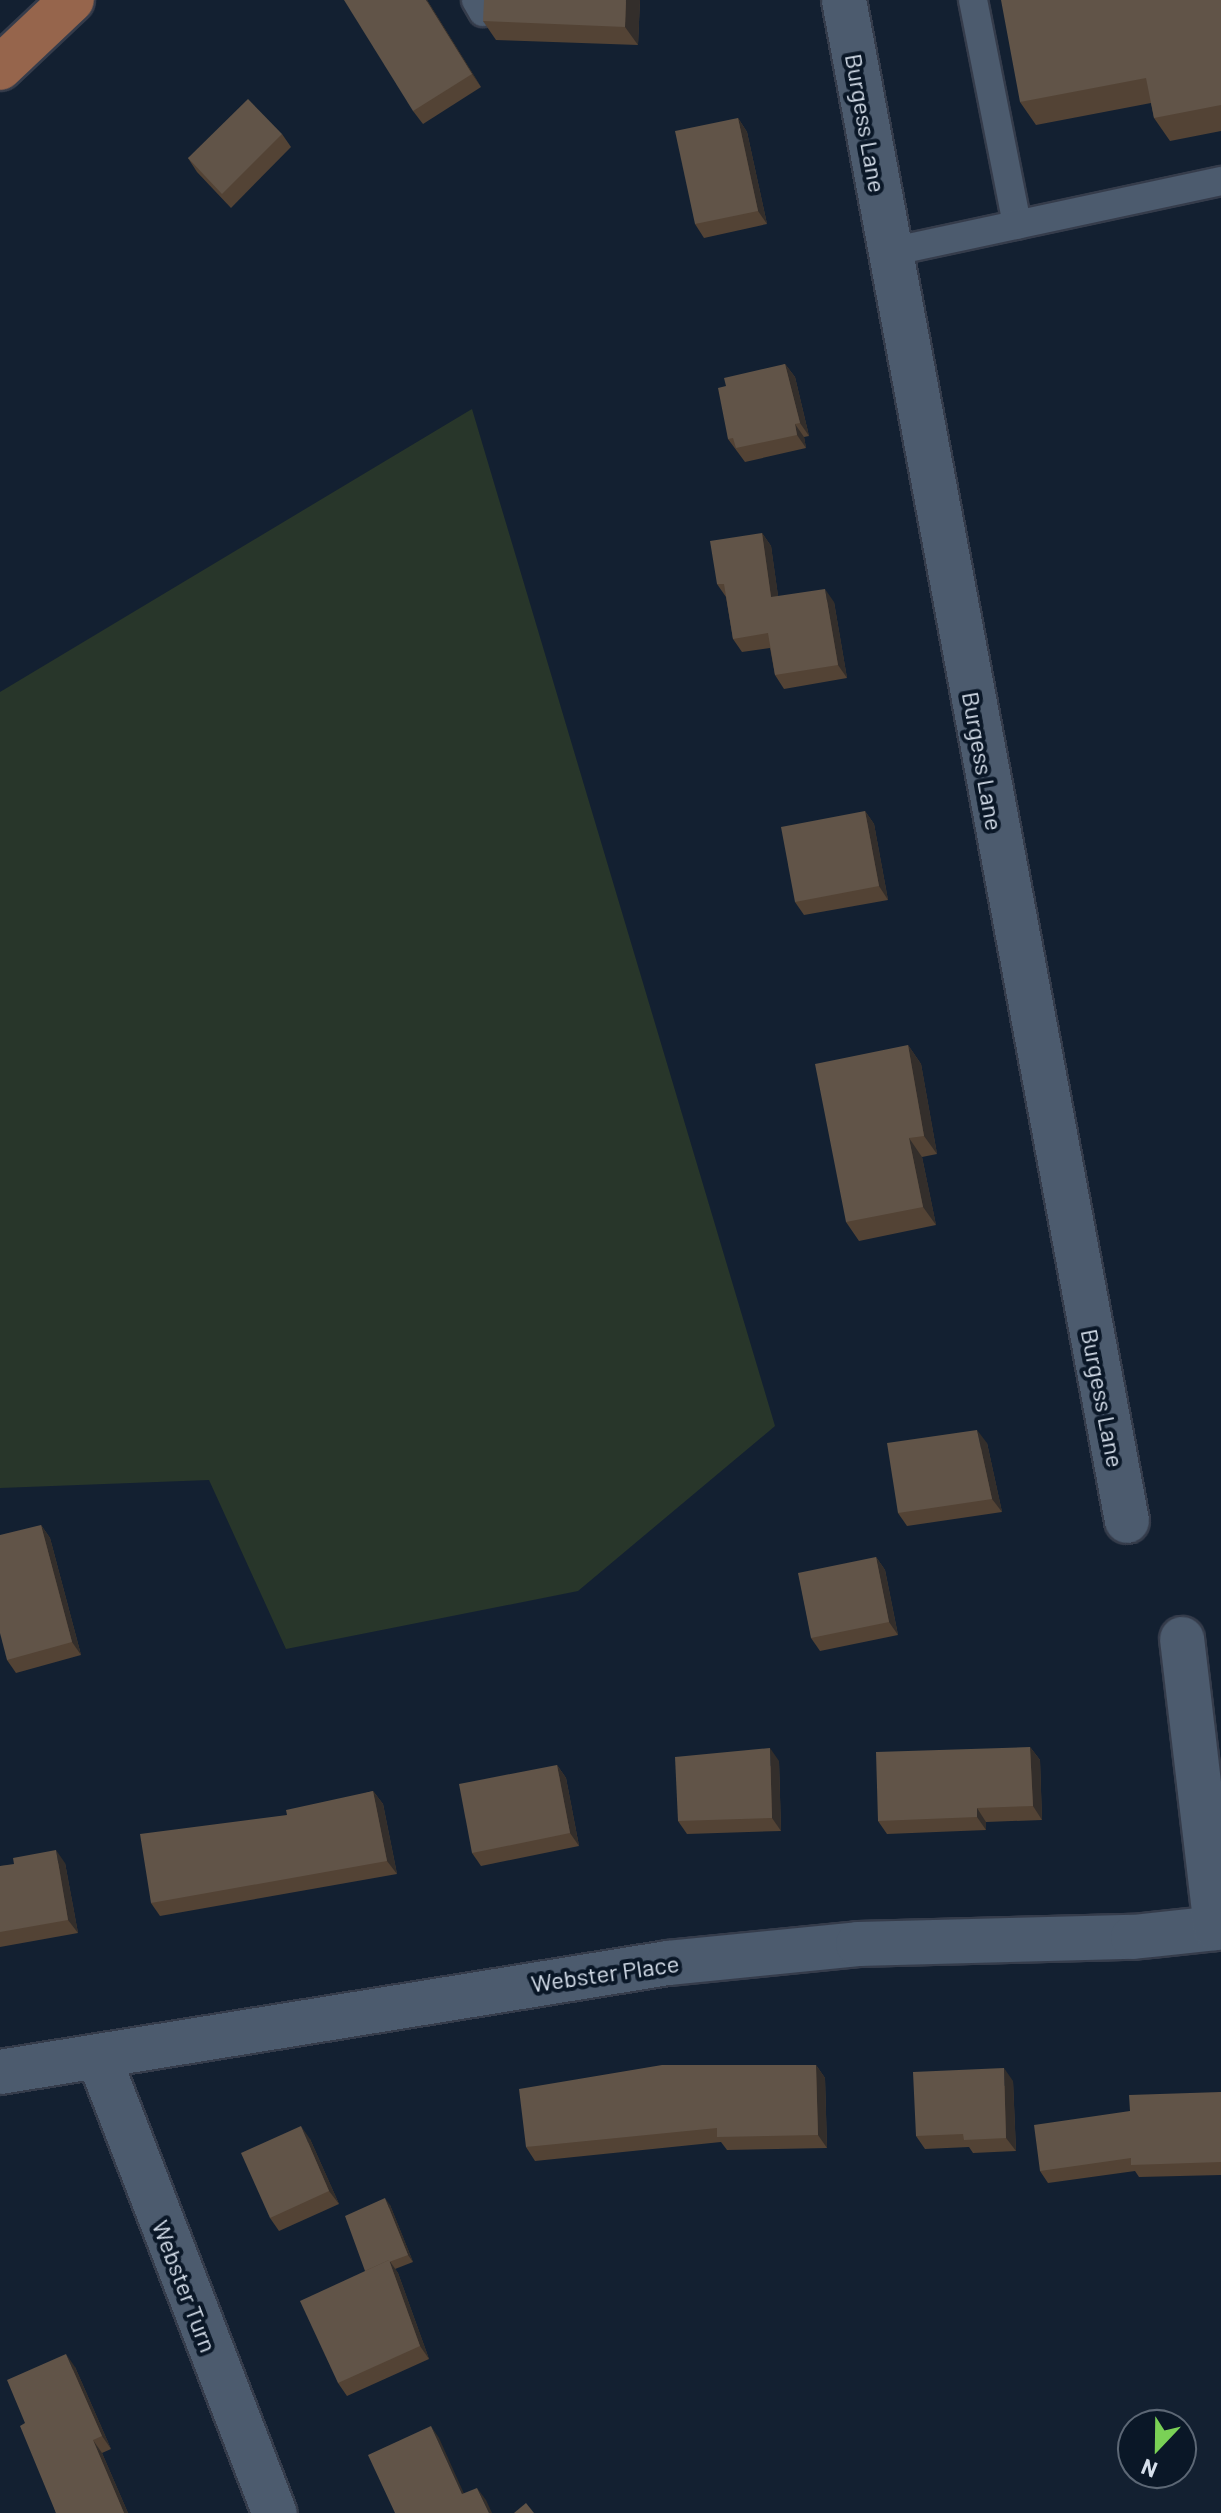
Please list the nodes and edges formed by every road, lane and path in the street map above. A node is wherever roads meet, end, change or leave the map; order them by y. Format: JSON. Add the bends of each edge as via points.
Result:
{"nodes":[{"id":1,"x":72,"y":0,"type":"edge"},
{"id":2,"x":844,"y":0,"type":"edge"},
{"id":3,"x":973,"y":0,"type":"edge"},
{"id":4,"x":0,"y":68,"type":"edge"},
{"id":5,"x":1221,"y":181,"type":"edge"},
{"id":6,"x":1017,"y":225,"type":"junction"},
{"id":7,"x":890,"y":252,"type":"junction"},
{"id":8,"x":1127,"y":1521,"type":"dead end"},
{"id":9,"x":1182,"y":1639,"type":"dead end"},
{"id":10,"x":99,"y":2058,"type":"junction"},
{"id":11,"x":0,"y":2072,"type":"edge"},
{"id":12,"x":275,"y":2513,"type":"edge"}],
"edges":[{"from":1,"to":4,"type":"main road"},
{"from":2,"to":7,"type":"street","name":"Burgess Lane"},
{"from":3,"to":6,"type":"lane"},
{"from":5,"to":6,"type":"lane"},
{"from":6,"to":7,"type":"lane"},
{"from":7,"to":8,"type":"street","name":"Burgess Lane"},
{"from":9,"to":10,"type":"street","name":"Webster Place","via":[[1216,1928],[1133,1937],[858,1944],[581,1973]]},
{"from":10,"to":11,"type":"street","name":"Webster Place"},
{"from":10,"to":12,"type":"street","name":"Webster Turn"}]}
